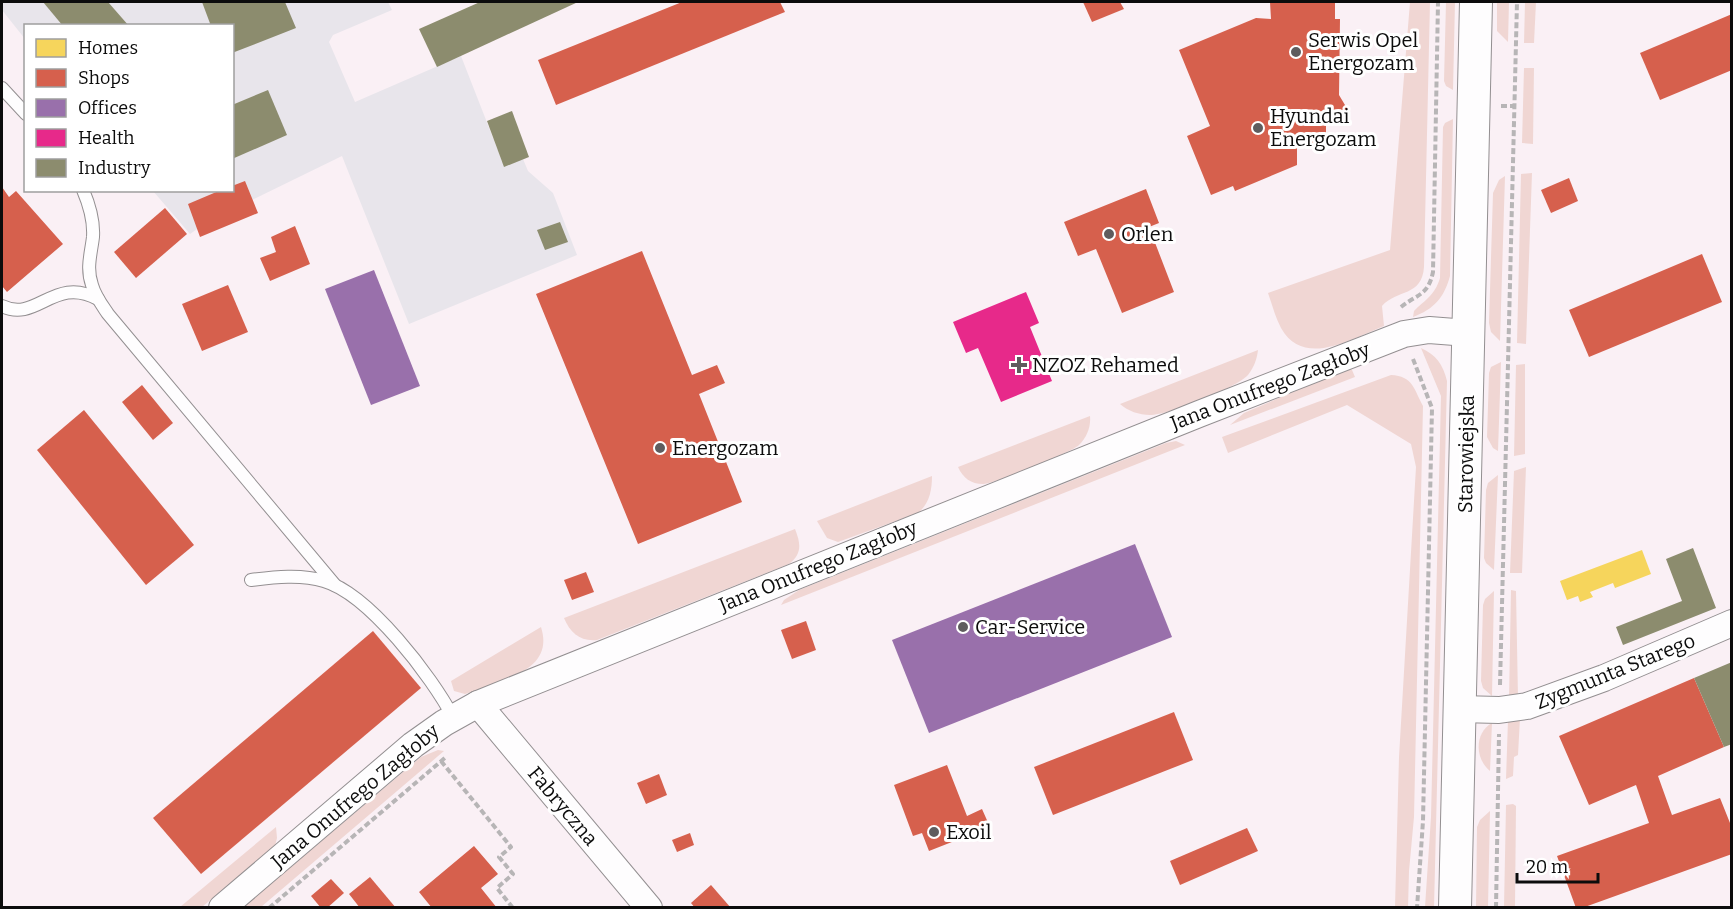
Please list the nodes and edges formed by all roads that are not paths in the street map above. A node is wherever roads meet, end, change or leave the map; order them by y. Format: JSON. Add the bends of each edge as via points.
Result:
{"nodes":[{"id":1,"x":1476,"y":2,"type":"edge"},
{"id":2,"x":2,"y":88,"type":"edge"},
{"id":3,"x":24,"y":112,"type":"edge"},
{"id":4,"x":84,"y":192,"type":"edge"},
{"id":5,"x":98,"y":299,"type":"junction"},
{"id":6,"x":2,"y":306,"type":"edge"},
{"id":7,"x":1468,"y":333,"type":"junction"},
{"id":8,"x":251,"y":580,"type":"dead end"},
{"id":9,"x":335,"y":585,"type":"junction"},
{"id":10,"x":1731,"y":622,"type":"edge"},
{"id":11,"x":478,"y":704,"type":"junction"},
{"id":12,"x":1460,"y":709,"type":"junction"},
{"id":13,"x":453,"y":717,"type":"junction"},
{"id":14,"x":222,"y":908,"type":"edge"},
{"id":15,"x":649,"y":908,"type":"edge"},
{"id":16,"x":1455,"y":908,"type":"edge"}],
"edges":[{"from":1,"to":7,"type":"street","name":"Starowiejska"},
{"from":2,"to":3,"type":"lane"},
{"from":4,"to":5,"type":"lane","via":[[93,237],[88,264]]},
{"from":5,"to":6,"type":"lane","via":[[87,293],[66,291],[31,307]]},
{"from":5,"to":9,"type":"lane"},
{"from":7,"to":11,"type":"street","name":"Jana Onufrego Zagłoby","via":[[1429,330],[1404,334]]},
{"from":7,"to":12,"type":"street","name":"Starowiejska"},
{"from":8,"to":9,"type":"lane","via":[[295,577]]},
{"from":9,"to":13,"type":"lane","via":[[376,616],[434,684]]},
{"from":10,"to":12,"type":"street","name":"Zygmunta Starego","via":[[1604,678],[1527,706]]},
{"from":11,"to":13,"type":"street","name":"Jana Onufrego Zagłoby"},
{"from":11,"to":15,"type":"street","name":"Fabryczna"},
{"from":12,"to":16,"type":"street","name":"Starowiejska"},
{"from":13,"to":14,"type":"street","name":"Jana Onufrego Zagłoby","via":[[413,745]]}]}
